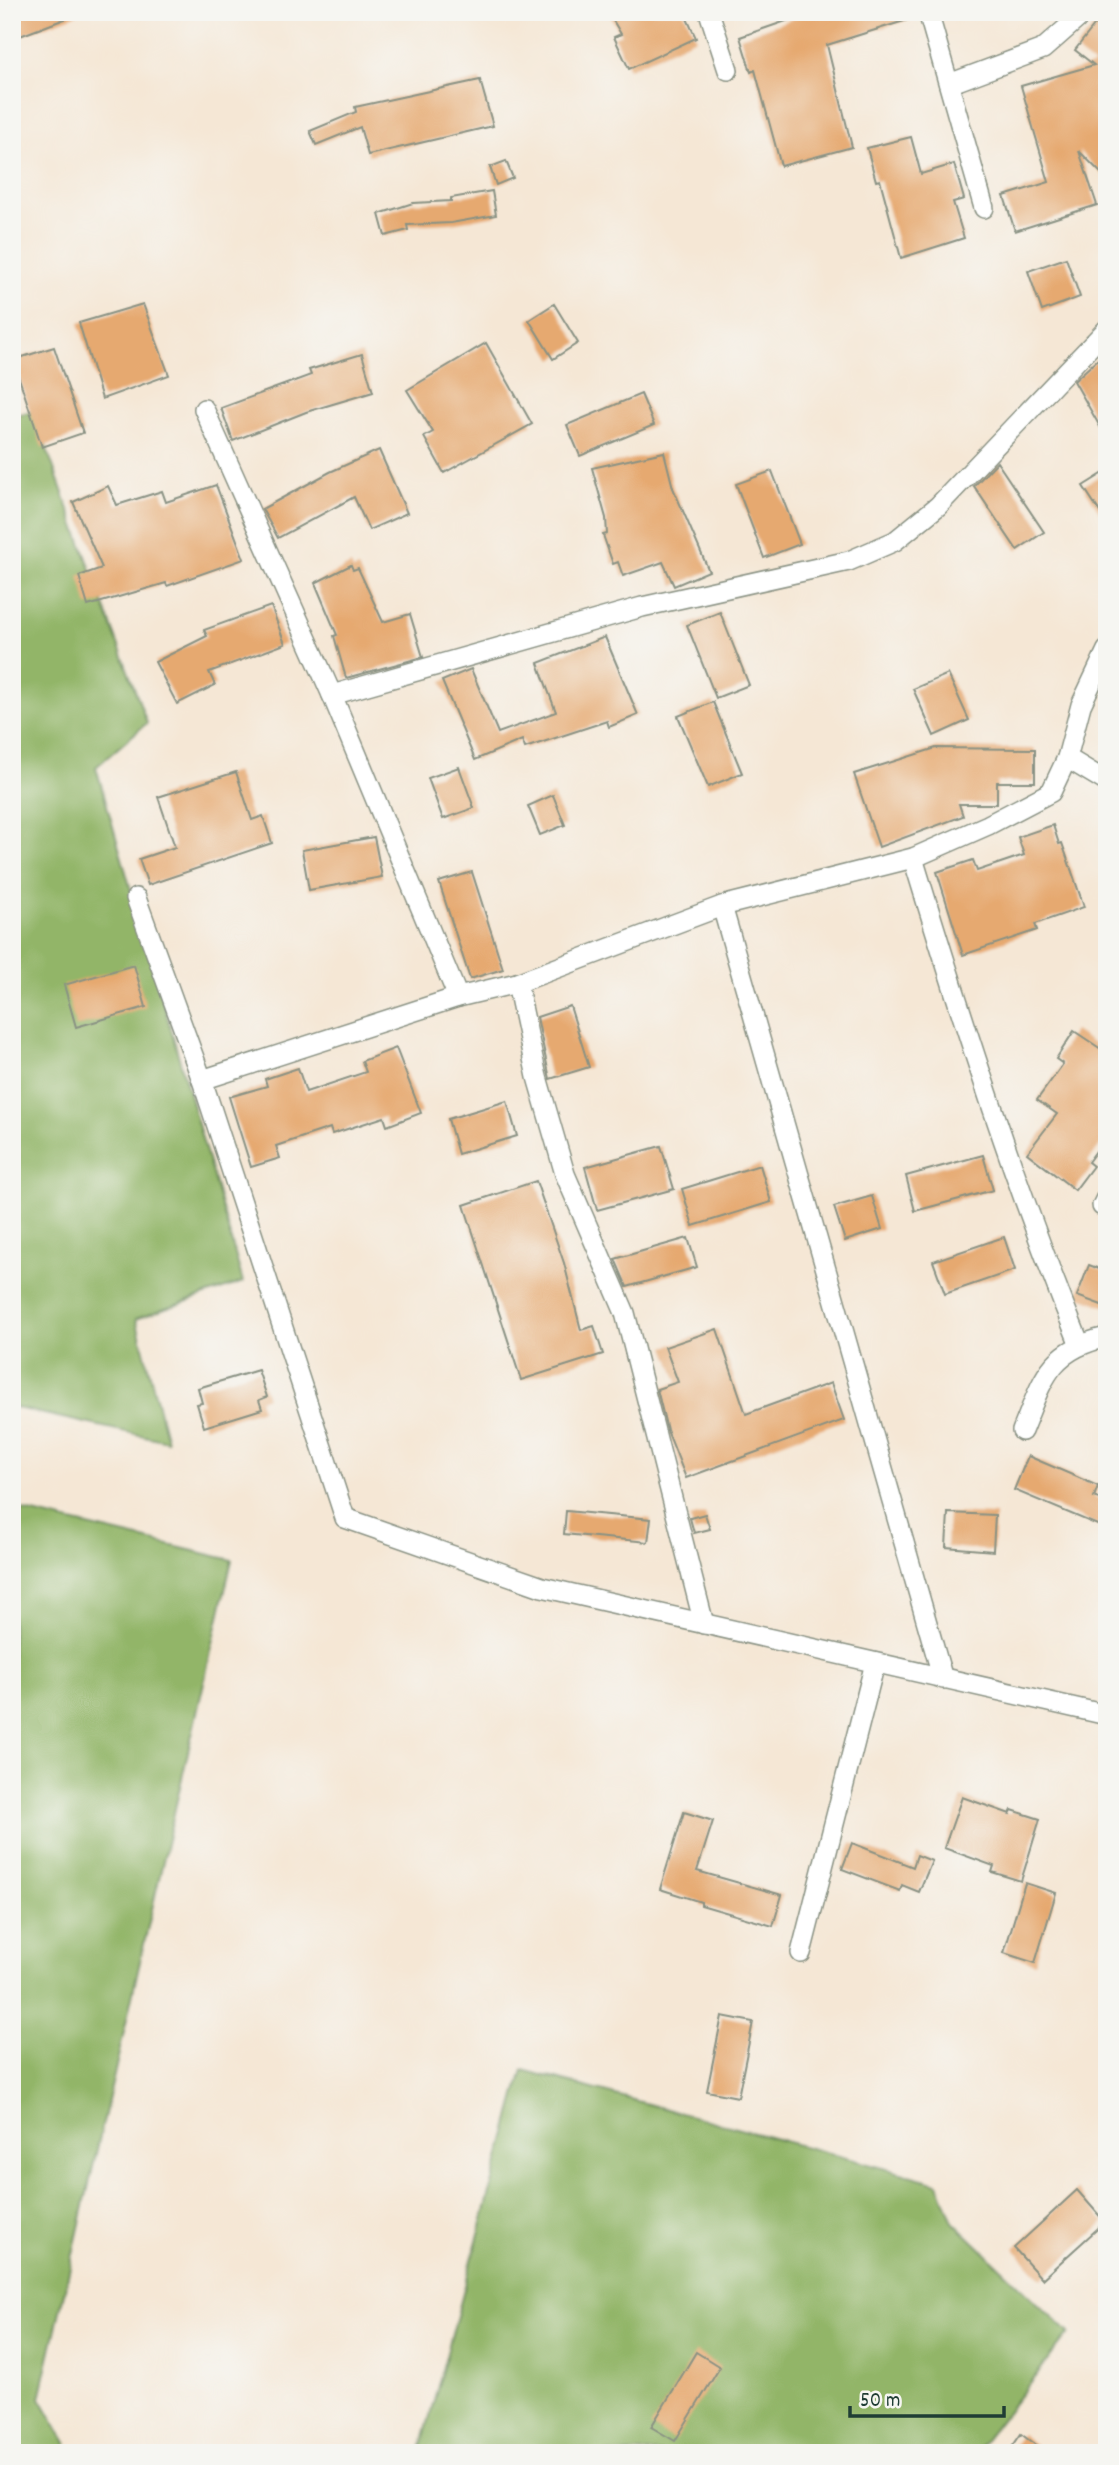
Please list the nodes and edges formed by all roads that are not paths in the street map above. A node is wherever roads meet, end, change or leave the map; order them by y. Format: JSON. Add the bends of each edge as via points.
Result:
{"nodes":[{"id":1,"x":709,"y":12,"type":"edge"},
{"id":2,"x":928,"y":12,"type":"edge"},
{"id":3,"x":1085,"y":12,"type":"edge"},
{"id":4,"x":728,"y":70,"type":"dead end"},
{"id":5,"x":949,"y":84,"type":"junction"},
{"id":6,"x":984,"y":208,"type":"dead end"},
{"id":7,"x":1107,"y":329,"type":"edge"},
{"id":8,"x":204,"y":409,"type":"dead end"},
{"id":9,"x":1107,"y":650,"type":"edge"},
{"id":10,"x":332,"y":695,"type":"junction"},
{"id":11,"x":1067,"y":758,"type":"junction"},
{"id":12,"x":1107,"y":782,"type":"edge"},
{"id":13,"x":913,"y":858,"type":"junction"},
{"id":14,"x":136,"y":898,"type":"dead end"},
{"id":15,"x":722,"y":906,"type":"junction"},
{"id":16,"x":517,"y":983,"type":"junction"},
{"id":17,"x":458,"y":997,"type":"junction"},
{"id":18,"x":202,"y":1080,"type":"junction"},
{"id":19,"x":1107,"y":1337,"type":"edge"},
{"id":20,"x":1080,"y":1345,"type":"junction"},
{"id":21,"x":1022,"y":1430,"type":"dead end"},
{"id":22,"x":704,"y":1624,"type":"junction"},
{"id":23,"x":875,"y":1664,"type":"junction"},
{"id":24,"x":943,"y":1679,"type":"junction"},
{"id":25,"x":1107,"y":1716,"type":"edge"},
{"id":26,"x":801,"y":1953,"type":"dead end"}],
"edges":[{"from":1,"to":4,"type":"street"},
{"from":2,"to":5,"type":"street"},
{"from":3,"to":5,"type":"street","via":[[1043,48]]},
{"from":5,"to":6,"type":"street"},
{"from":7,"to":10,"type":"street","via":[[938,506],[895,541],[849,561],[642,607]]},
{"from":8,"to":10,"type":"street"},
{"from":9,"to":11,"type":"street","via":[[1081,705]]},
{"from":10,"to":17,"type":"street"},
{"from":11,"to":12,"type":"street"},
{"from":11,"to":13,"type":"street","via":[[1051,792]]},
{"from":13,"to":15,"type":"street"},
{"from":13,"to":20,"type":"street","via":[[969,1041]]},
{"from":14,"to":18,"type":"street"},
{"from":15,"to":16,"type":"street"},
{"from":15,"to":24,"type":"street"},
{"from":16,"to":17,"type":"street"},
{"from":16,"to":22,"type":"street","via":[[537,1077],[565,1174],[625,1313]]},
{"from":17,"to":18,"type":"street"},
{"from":18,"to":22,"type":"street","via":[[345,1518],[542,1587]]},
{"from":19,"to":20,"type":"street"},
{"from":20,"to":21,"type":"street","via":[[1062,1353],[1051,1365]]},
{"from":22,"to":23,"type":"street"},
{"from":23,"to":24,"type":"street"},
{"from":23,"to":26,"type":"street"},
{"from":24,"to":25,"type":"street"}]}
